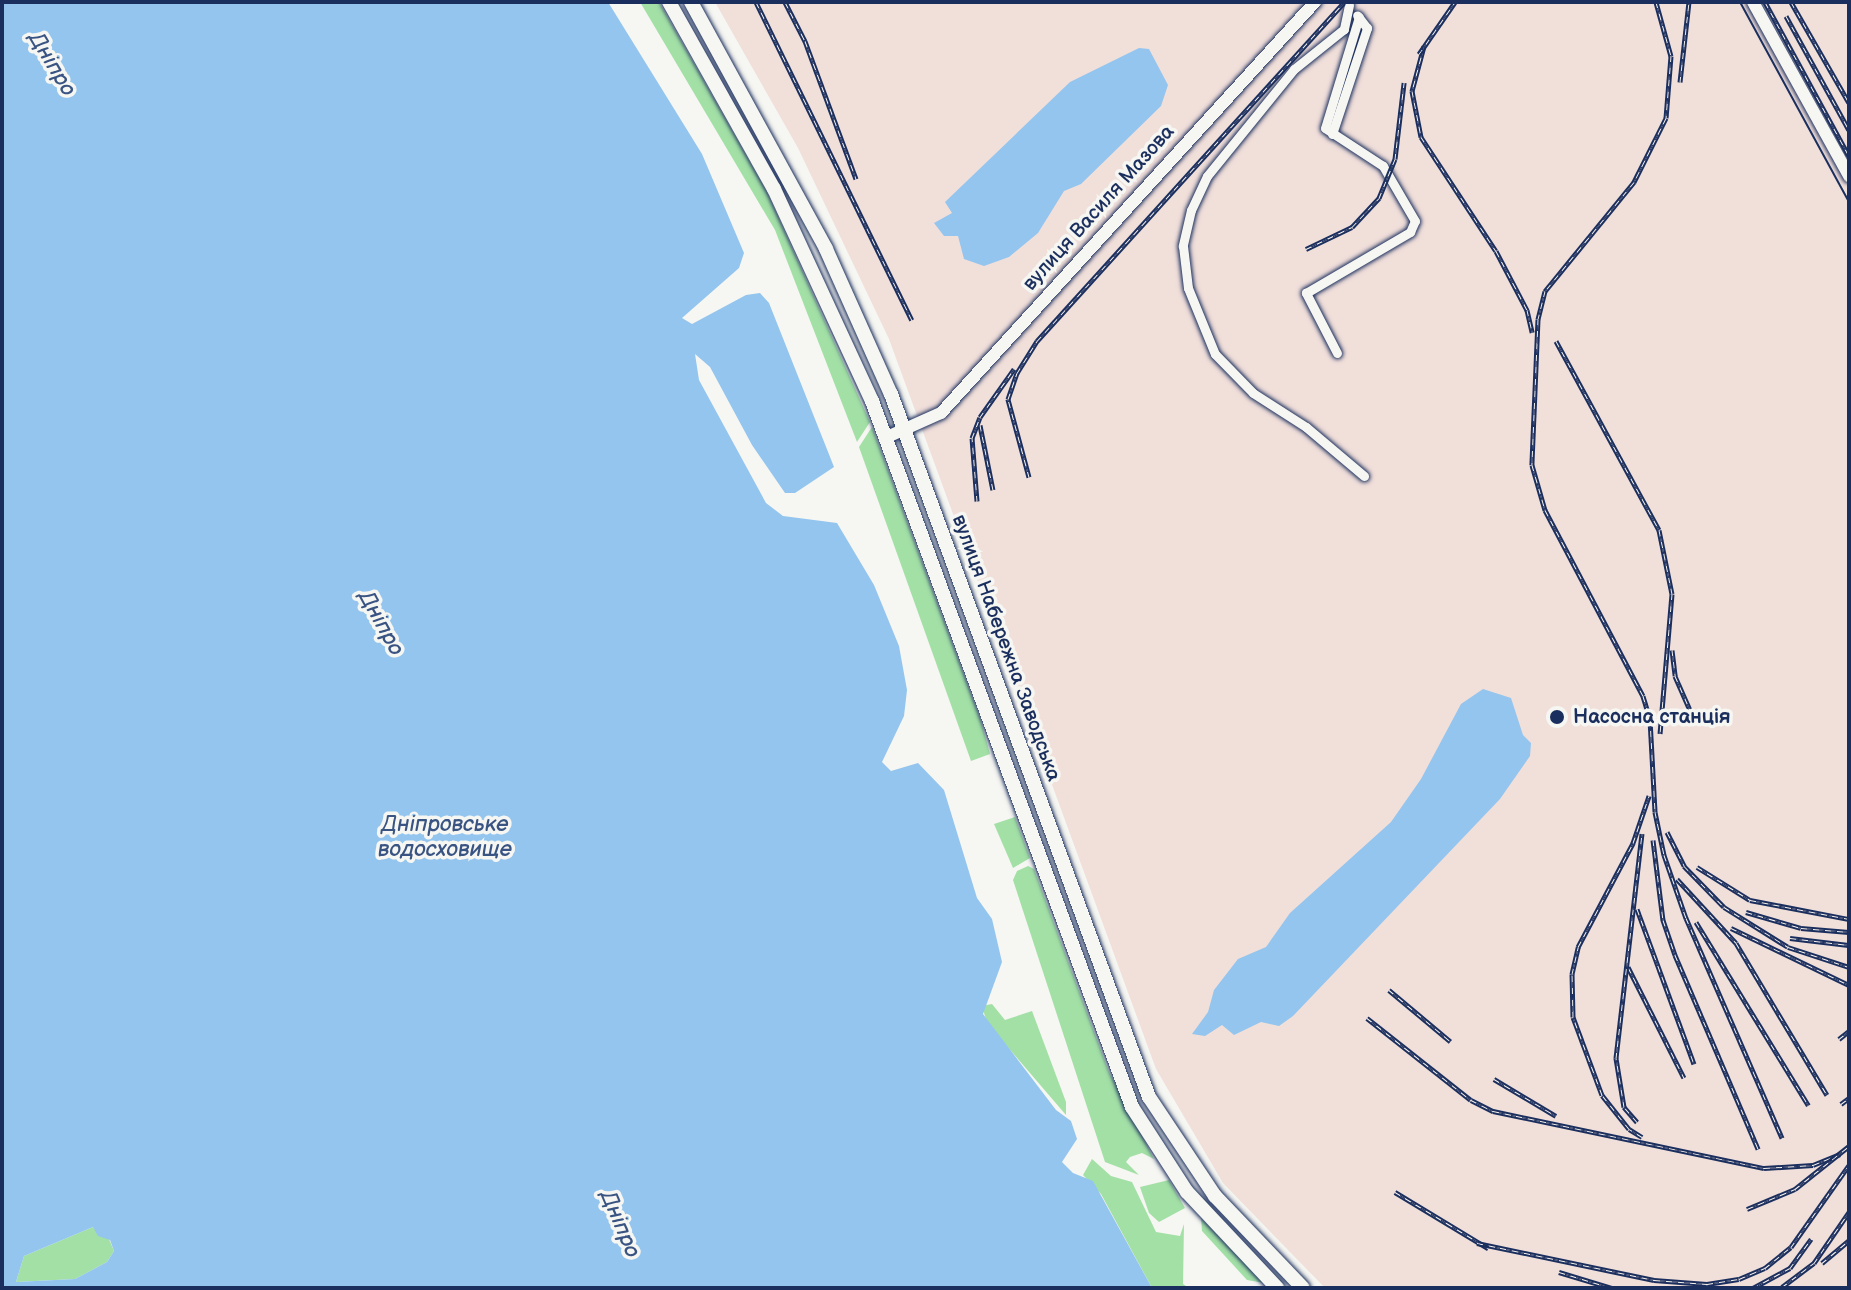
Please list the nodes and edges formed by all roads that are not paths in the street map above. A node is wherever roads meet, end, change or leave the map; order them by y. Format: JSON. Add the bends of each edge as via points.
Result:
{"nodes":[{"id":1,"x":669,"y":2,"type":"edge"},
{"id":2,"x":691,"y":2,"type":"edge"},
{"id":3,"x":1315,"y":2,"type":"edge"},
{"id":4,"x":1753,"y":2,"type":"edge"},
{"id":5,"x":1348,"y":3,"type":"edge"},
{"id":6,"x":1849,"y":176,"type":"edge"},
{"id":7,"x":1337,"y":353,"type":"dead end"},
{"id":8,"x":905,"y":430,"type":"junction"},
{"id":9,"x":887,"y":437,"type":"junction"},
{"id":10,"x":1364,"y":476,"type":"dead end"},
{"id":11,"x":1277,"y":1288,"type":"edge"},
{"id":12,"x":1303,"y":1288,"type":"edge"}],
"edges":[{"from":1,"to":9,"type":"main road","name":"вулиця Набережна Заводська","via":[[801,244]]},
{"from":2,"to":8,"type":"main road","name":"вулиця Набережна Заводська","via":[[826,249]]},
{"from":3,"to":8,"type":"street","name":"вулиця Василя Мазова","via":[[941,413]]},
{"from":4,"to":6,"type":"street"},
{"from":5,"to":7,"type":"street","via":[[1367,28],[1332,134],[1383,166],[1415,221],[1410,232],[1306,293]]},
{"from":5,"to":10,"type":"street","via":[[1351,16],[1344,29],[1294,69],[1207,176],[1191,210],[1183,246],[1188,288],[1215,354],[1253,393],[1306,427]]},
{"from":8,"to":9,"type":"street","name":"вулиця Василя Мазова"},
{"from":8,"to":12,"type":"main road","name":"вулиця Набережна Заводська","via":[[1149,1097],[1208,1187]]},
{"from":9,"to":11,"type":"main road","name":"вулиця Набережна Заводська","via":[[1117,1073],[1171,1171]]}]}
